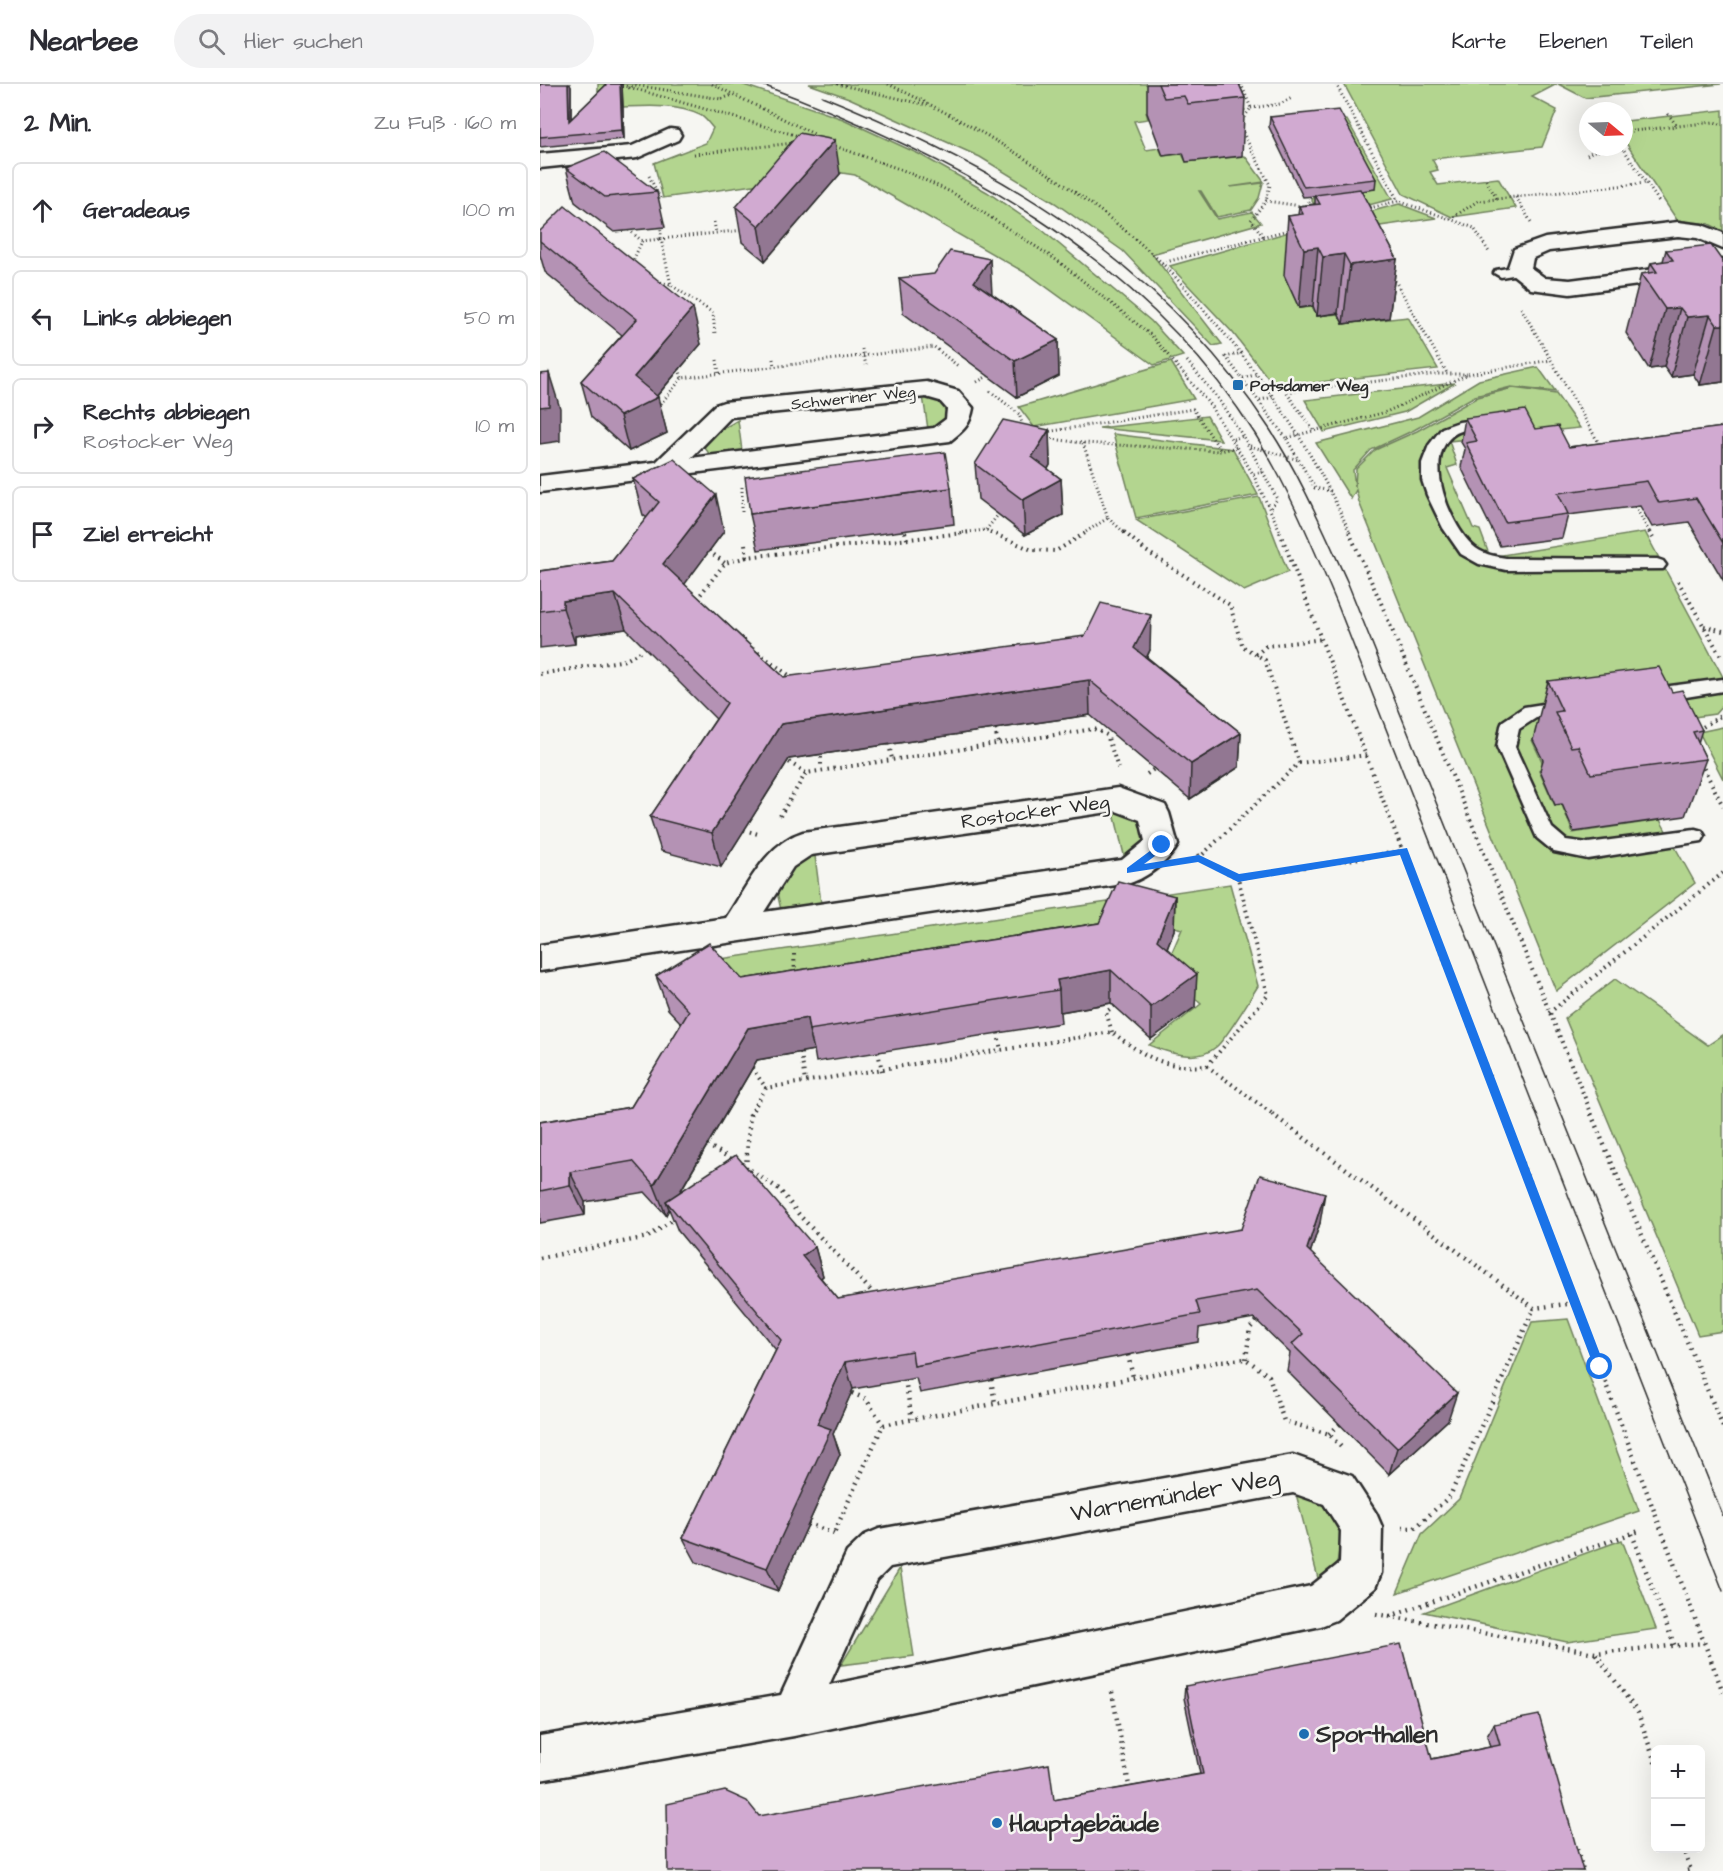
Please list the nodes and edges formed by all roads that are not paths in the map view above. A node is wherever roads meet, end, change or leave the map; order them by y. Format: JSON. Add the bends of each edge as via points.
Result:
{"nodes":[{"id":1,"x":670,"y":135,"type":"dead end"},
{"id":2,"x":540,"y":161,"type":"edge"},
{"id":3,"x":1723,"y":242,"type":"edge"},
{"id":4,"x":1723,"y":267,"type":"edge"},
{"id":5,"x":1503,"y":421,"type":"edge"},
{"id":6,"x":664,"y":469,"type":"junction"},
{"id":7,"x":540,"y":484,"type":"edge"},
{"id":8,"x":1657,"y":565,"type":"dead end"},
{"id":9,"x":1723,"y":685,"type":"edge"},
{"id":10,"x":1633,"y":698,"type":"edge"},
{"id":11,"x":1587,"y":704,"type":"edge"},
{"id":12,"x":1695,"y":836,"type":"dead end"},
{"id":13,"x":737,"y":928,"type":"junction"},
{"id":14,"x":540,"y":958,"type":"edge"},
{"id":15,"x":794,"y":1714,"type":"junction"},
{"id":16,"x":540,"y":1758,"type":"edge"}],
"edges":[{"from":1,"to":2,"type":"street","via":[[638,156]]},
{"from":3,"to":4,"type":"street","via":[[1702,232],[1678,229],[1545,245],[1522,254],[1510,272],[1539,284],[1569,286]]},
{"from":5,"to":8,"type":"lane","via":[[1458,427],[1443,435],[1434,452],[1429,478],[1464,548],[1485,561],[1506,564]]},
{"from":6,"to":6,"type":"street","name":"Schweriner Weg","via":[[724,410],[927,389],[949,396],[960,408],[958,422],[941,435]]},
{"from":6,"to":7,"type":"street","name":"Schweriner Weg"},
{"from":9,"to":10,"type":"lane"},
{"from":11,"to":12,"type":"lane","via":[[1531,712],[1510,726],[1506,747],[1544,833],[1561,847],[1588,850]]},
{"from":13,"to":13,"type":"street","name":"Rostocker Weg","via":[[782,860],[803,844],[1118,798],[1154,813],[1162,845],[1130,871]]},
{"from":13,"to":14,"type":"street"},
{"from":15,"to":15,"type":"street","name":"Warnemünder Weg","via":[[862,1566],[879,1549],[1293,1474],[1338,1490],[1362,1527],[1360,1573],[1322,1605]]},
{"from":15,"to":16,"type":"street"}]}
